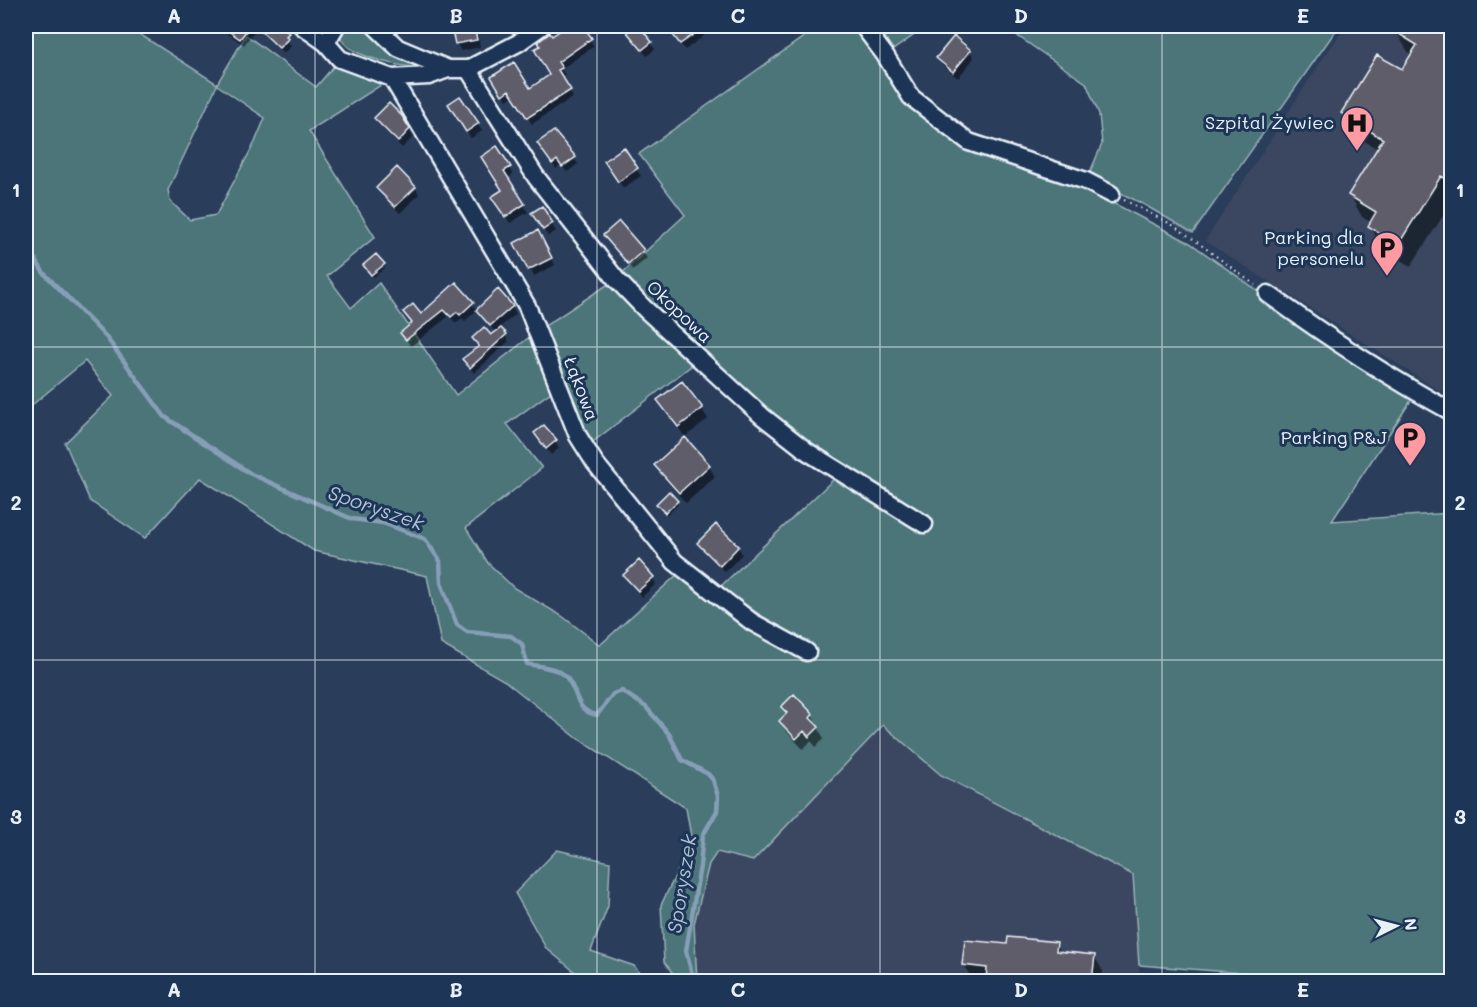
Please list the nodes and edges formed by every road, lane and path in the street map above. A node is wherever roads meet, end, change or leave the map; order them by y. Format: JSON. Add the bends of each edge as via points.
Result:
{"nodes":[{"id":1,"x":302,"y":26,"type":"edge"},
{"id":2,"x":336,"y":26,"type":"edge"},
{"id":3,"x":375,"y":26,"type":"edge"},
{"id":4,"x":542,"y":26,"type":"edge"},
{"id":5,"x":862,"y":26,"type":"edge"},
{"id":6,"x":326,"y":43,"type":"junction"},
{"id":7,"x":448,"y":69,"type":"junction"},
{"id":8,"x":468,"y":69,"type":"junction"},
{"id":9,"x":392,"y":78,"type":"junction"},
{"id":10,"x":1111,"y":194,"type":"joint"},
{"id":11,"x":1268,"y":294,"type":"joint"},
{"id":12,"x":1452,"y":412,"type":"edge"},
{"id":13,"x":924,"y":524,"type":"dead end"},
{"id":14,"x":807,"y":652,"type":"dead end"}],
"edges":[{"from":1,"to":6,"type":"street"},
{"from":2,"to":6,"type":"street"},
{"from":3,"to":7,"type":"street","via":[[398,48]]},
{"from":4,"to":8,"type":"street"},
{"from":5,"to":10,"type":"street","via":[[911,97],[969,142],[1086,181]]},
{"from":6,"to":9,"type":"street","via":[[340,59]]},
{"from":7,"to":8,"type":"street"},
{"from":7,"to":9,"type":"street","via":[[429,76]]},
{"from":8,"to":13,"type":"street","name":"Okopowa","via":[[536,177],[616,279],[645,309],[762,416],[808,452]]},
{"from":9,"to":14,"type":"street","name":"Łąkowa","via":[[527,306],[578,436],[595,463],[675,562],[752,622]]},
{"from":10,"to":11,"type":"path","via":[[1186,234]]},
{"from":11,"to":12,"type":"street","via":[[1338,344]]}]}
